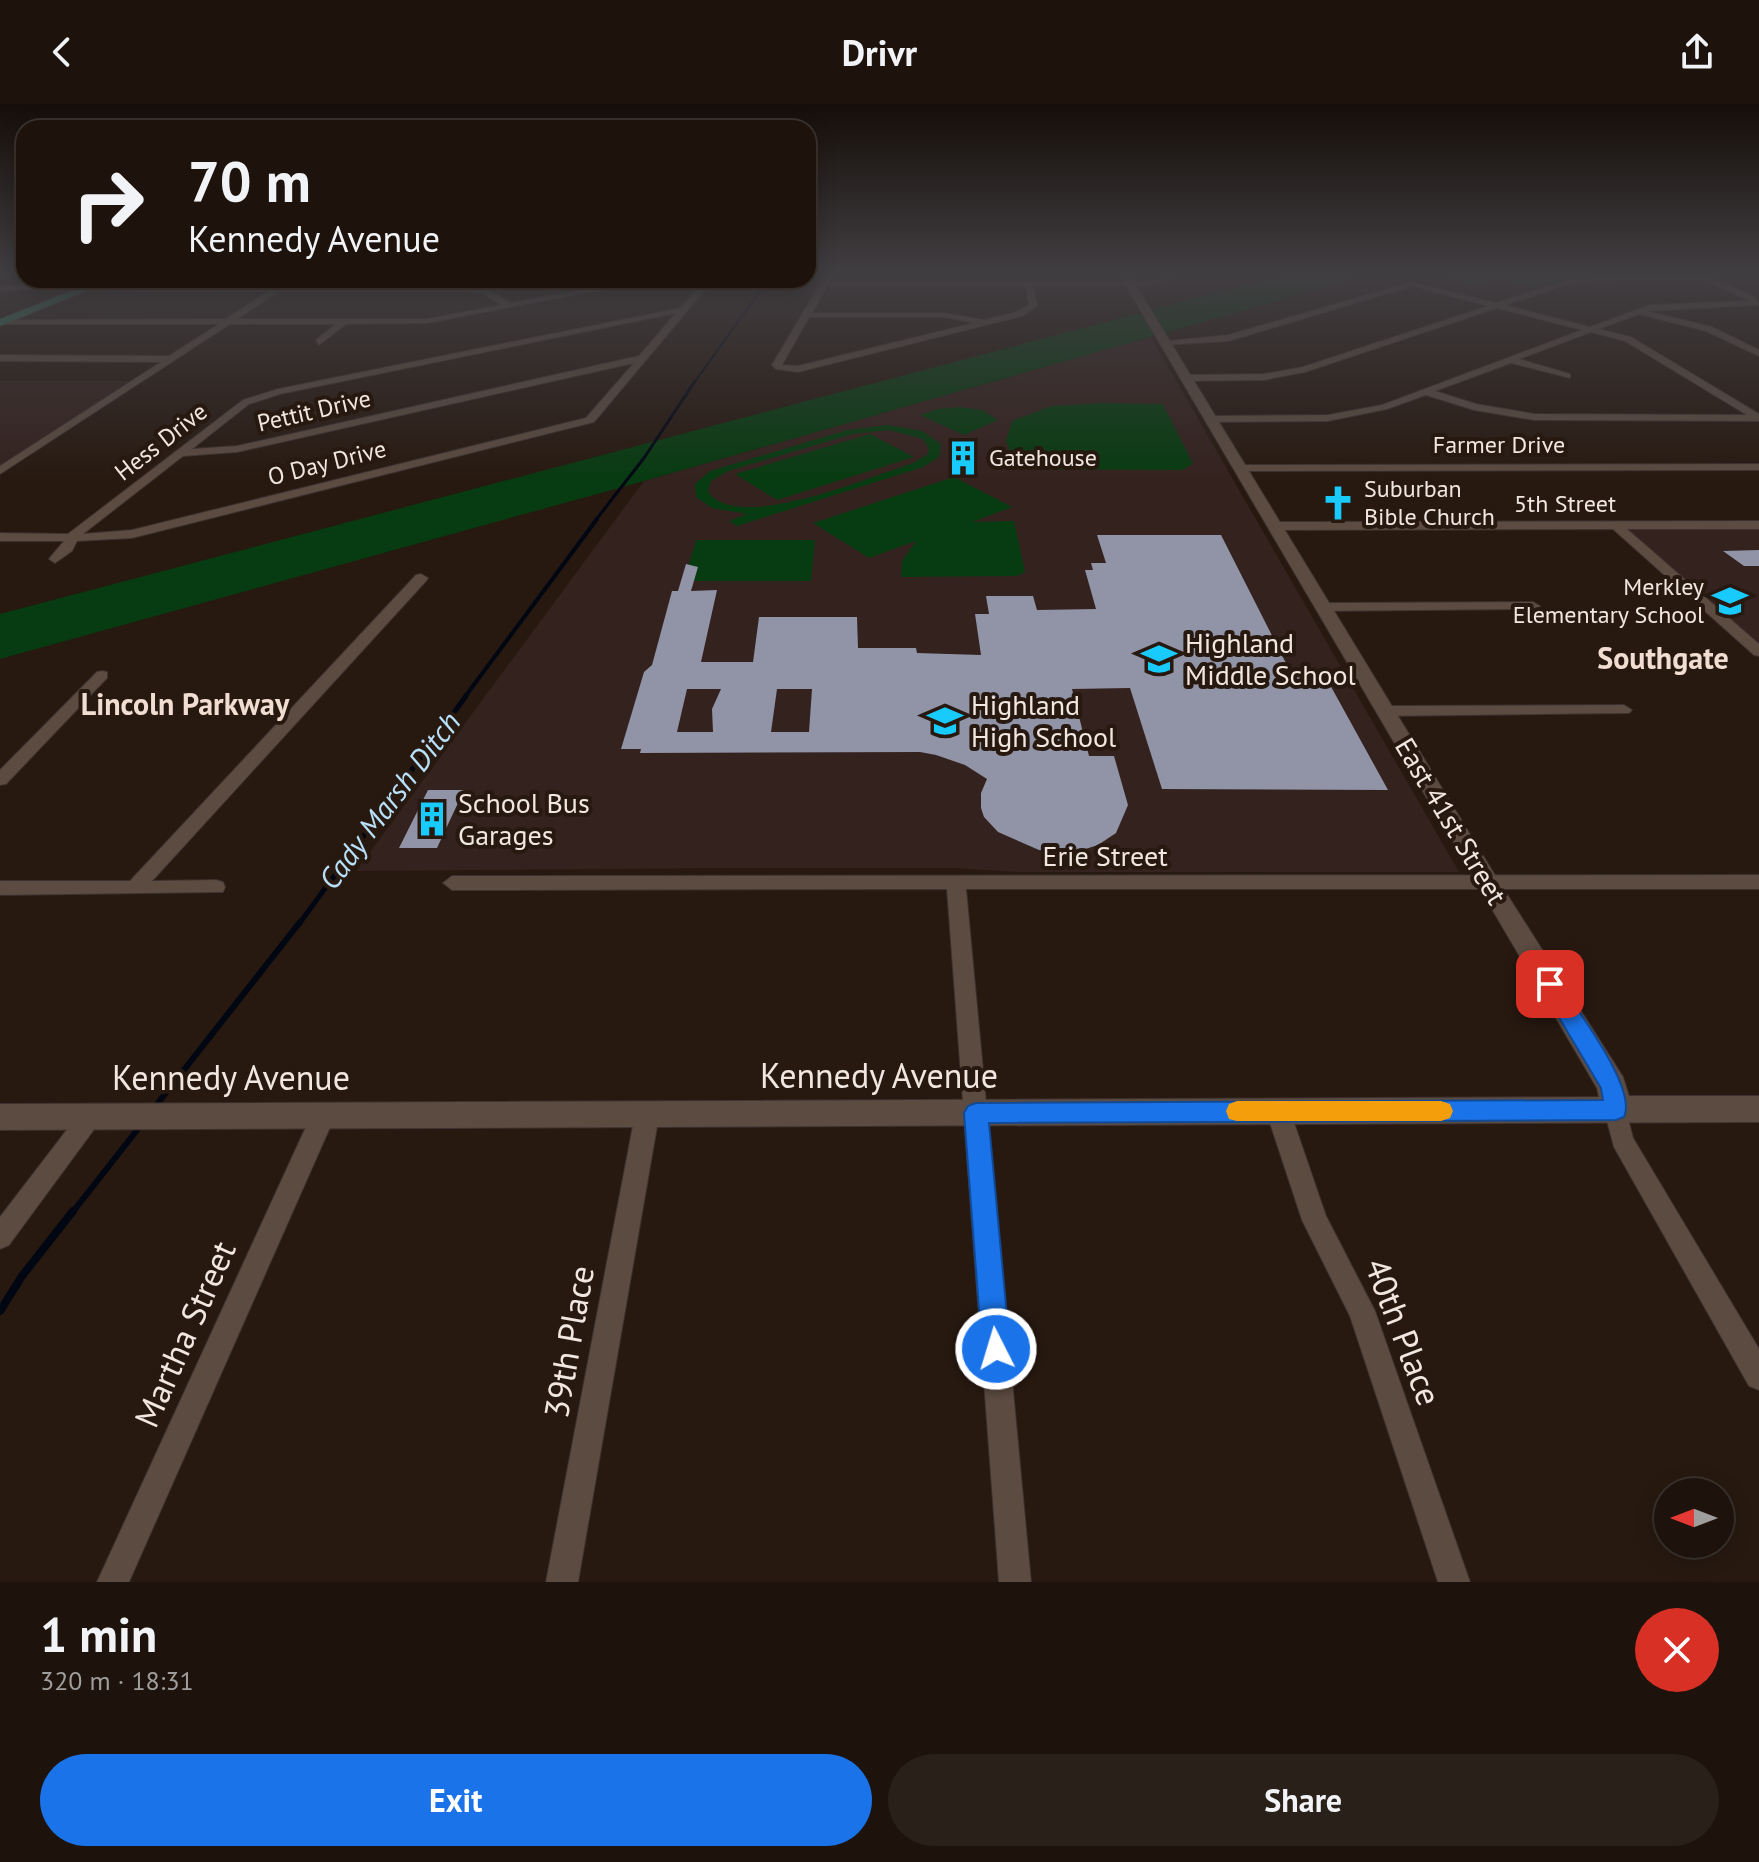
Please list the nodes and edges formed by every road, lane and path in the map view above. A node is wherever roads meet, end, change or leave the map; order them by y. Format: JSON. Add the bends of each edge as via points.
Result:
{"nodes":[{"id":1,"x":196,"y":343,"type":"edge"},
{"id":2,"x":520,"y":343,"type":"edge"},
{"id":3,"x":657,"y":343,"type":"edge"},
{"id":4,"x":790,"y":343,"type":"edge"},
{"id":5,"x":904,"y":343,"type":"edge"},
{"id":6,"x":1165,"y":343,"type":"edge"},
{"id":7,"x":1381,"y":343,"type":"edge"},
{"id":8,"x":1551,"y":343,"type":"edge"},
{"id":9,"x":1633,"y":343,"type":"edge"},
{"id":10,"x":1738,"y":343,"type":"edge"},
{"id":11,"x":1759,"y":353,"type":"edge"},
{"id":12,"x":0,"y":358,"type":"edge"},
{"id":13,"x":644,"y":358,"type":"junction"},
{"id":14,"x":172,"y":359,"type":"junction"},
{"id":15,"x":1508,"y":359,"type":"junction"},
{"id":16,"x":1567,"y":376,"type":"dead end"},
{"id":17,"x":1185,"y":378,"type":"junction"},
{"id":18,"x":1424,"y":391,"type":"junction"},
{"id":19,"x":1759,"y":418,"type":"edge"},
{"id":20,"x":1210,"y":419,"type":"junction"},
{"id":21,"x":180,"y":453,"type":"junction"},
{"id":22,"x":1759,"y":467,"type":"edge"},
{"id":23,"x":1239,"y":468,"type":"junction"},
{"id":24,"x":0,"y":471,"type":"edge"},
{"id":25,"x":1759,"y":525,"type":"edge"},
{"id":26,"x":1274,"y":526,"type":"junction"},
{"id":27,"x":1617,"y":526,"type":"junction"},
{"id":28,"x":0,"y":537,"type":"edge"},
{"id":29,"x":72,"y":537,"type":"junction"},
{"id":30,"x":55,"y":559,"type":"dead end"},
{"id":31,"x":421,"y":578,"type":"dead end"},
{"id":32,"x":1533,"y":606,"type":"dead end"},
{"id":33,"x":1322,"y":607,"type":"junction"},
{"id":34,"x":1759,"y":652,"type":"edge"},
{"id":35,"x":102,"y":675,"type":"dead end"},
{"id":36,"x":1624,"y":710,"type":"dead end"},
{"id":37,"x":1385,"y":711,"type":"junction"},
{"id":38,"x":0,"y":780,"type":"edge"},
{"id":39,"x":956,"y":882,"type":"junction"},
{"id":40,"x":1759,"y":882,"type":"edge"},
{"id":41,"x":452,"y":883,"type":"dead end"},
{"id":42,"x":1487,"y":883,"type":"junction"},
{"id":43,"x":135,"y":887,"type":"junction"},
{"id":44,"x":216,"y":887,"type":"dead end"},
{"id":45,"x":0,"y":888,"type":"edge"},
{"id":46,"x":1759,"y":1109,"type":"edge"},
{"id":47,"x":1616,"y":1110,"type":"junction"},
{"id":48,"x":1278,"y":1111,"type":"junction"},
{"id":49,"x":976,"y":1113,"type":"junction"},
{"id":50,"x":647,"y":1115,"type":"junction"},
{"id":51,"x":323,"y":1116,"type":"junction"},
{"id":52,"x":0,"y":1117,"type":"edge"},
{"id":53,"x":90,"y":1117,"type":"junction"},
{"id":54,"x":0,"y":1237,"type":"edge"},
{"id":55,"x":1759,"y":1376,"type":"edge"},
{"id":56,"x":113,"y":1582,"type":"edge"},
{"id":57,"x":562,"y":1582,"type":"edge"},
{"id":58,"x":1015,"y":1582,"type":"edge"},
{"id":59,"x":1454,"y":1582,"type":"edge"}],
"edges":[{"from":1,"to":14,"type":"street"},
{"from":2,"to":21,"type":"street","name":"Hess Drive","via":[[261,396],[235,408]]},
{"from":3,"to":13,"type":"street"},
{"from":4,"to":5,"type":"street","via":[[777,365],[785,369]]},
{"from":6,"to":17,"type":"street","name":"East 41st Street"},
{"from":7,"to":17,"type":"street","via":[[1264,377]]},
{"from":8,"to":15,"type":"street"},
{"from":9,"to":19,"type":"street"},
{"from":10,"to":11,"type":"street"},
{"from":12,"to":14,"type":"street"},
{"from":13,"to":21,"type":"street","name":"Pettit Drive","via":[[237,449]]},
{"from":13,"to":29,"type":"street","name":"O Day Drive","via":[[590,420],[132,534]]},
{"from":14,"to":24,"type":"street"},
{"from":15,"to":16,"type":"street"},
{"from":15,"to":18,"type":"street"},
{"from":17,"to":20,"type":"street","name":"East 41st Street"},
{"from":18,"to":19,"type":"street","via":[[1474,407],[1534,417]]},
{"from":18,"to":20,"type":"street","via":[[1349,416]]},
{"from":20,"to":23,"type":"street","name":"East 41st Street"},
{"from":21,"to":29,"type":"street","name":"Hess Drive"},
{"from":22,"to":23,"type":"street","name":"Farmer Drive"},
{"from":23,"to":26,"type":"street","name":"East 41st Street"},
{"from":25,"to":27,"type":"street","name":"5th Street"},
{"from":26,"to":27,"type":"street","name":"5th Street"},
{"from":26,"to":33,"type":"street","name":"East 41st Street"},
{"from":27,"to":34,"type":"street"},
{"from":28,"to":29,"type":"street","name":"O Day Drive"},
{"from":29,"to":30,"type":"street","name":"Hess Drive"},
{"from":31,"to":43,"type":"street"},
{"from":32,"to":33,"type":"street"},
{"from":33,"to":37,"type":"street","name":"East 41st Street"},
{"from":35,"to":38,"type":"street"},
{"from":36,"to":37,"type":"street"},
{"from":37,"to":42,"type":"street","name":"East 41st Street"},
{"from":39,"to":41,"type":"street","name":"Erie Street"},
{"from":39,"to":42,"type":"street","name":"Erie Street"},
{"from":39,"to":49,"type":"street"},
{"from":40,"to":42,"type":"street","name":"Erie Street"},
{"from":42,"to":47,"type":"street","name":"East 41st Street","via":[[1612,1086]]},
{"from":43,"to":44,"type":"street"},
{"from":43,"to":45,"type":"street"},
{"from":46,"to":47,"type":"street","name":"Kennedy Avenue"},
{"from":47,"to":48,"type":"street","name":"Kennedy Avenue"},
{"from":47,"to":55,"type":"street","name":"East 41st Street","via":[[1622,1140]]},
{"from":48,"to":49,"type":"street","name":"Kennedy Avenue"},
{"from":48,"to":59,"type":"street","name":"40th Place","via":[[1315,1220],[1362,1311]]},
{"from":49,"to":50,"type":"street","name":"Kennedy Avenue"},
{"from":49,"to":58,"type":"street"},
{"from":50,"to":51,"type":"street","name":"Kennedy Avenue"},
{"from":50,"to":57,"type":"street","name":"39th Place"},
{"from":51,"to":53,"type":"street","name":"Kennedy Avenue"},
{"from":51,"to":56,"type":"street","name":"Martha Street"},
{"from":52,"to":53,"type":"street","name":"Kennedy Avenue"},
{"from":53,"to":54,"type":"street"}]}
